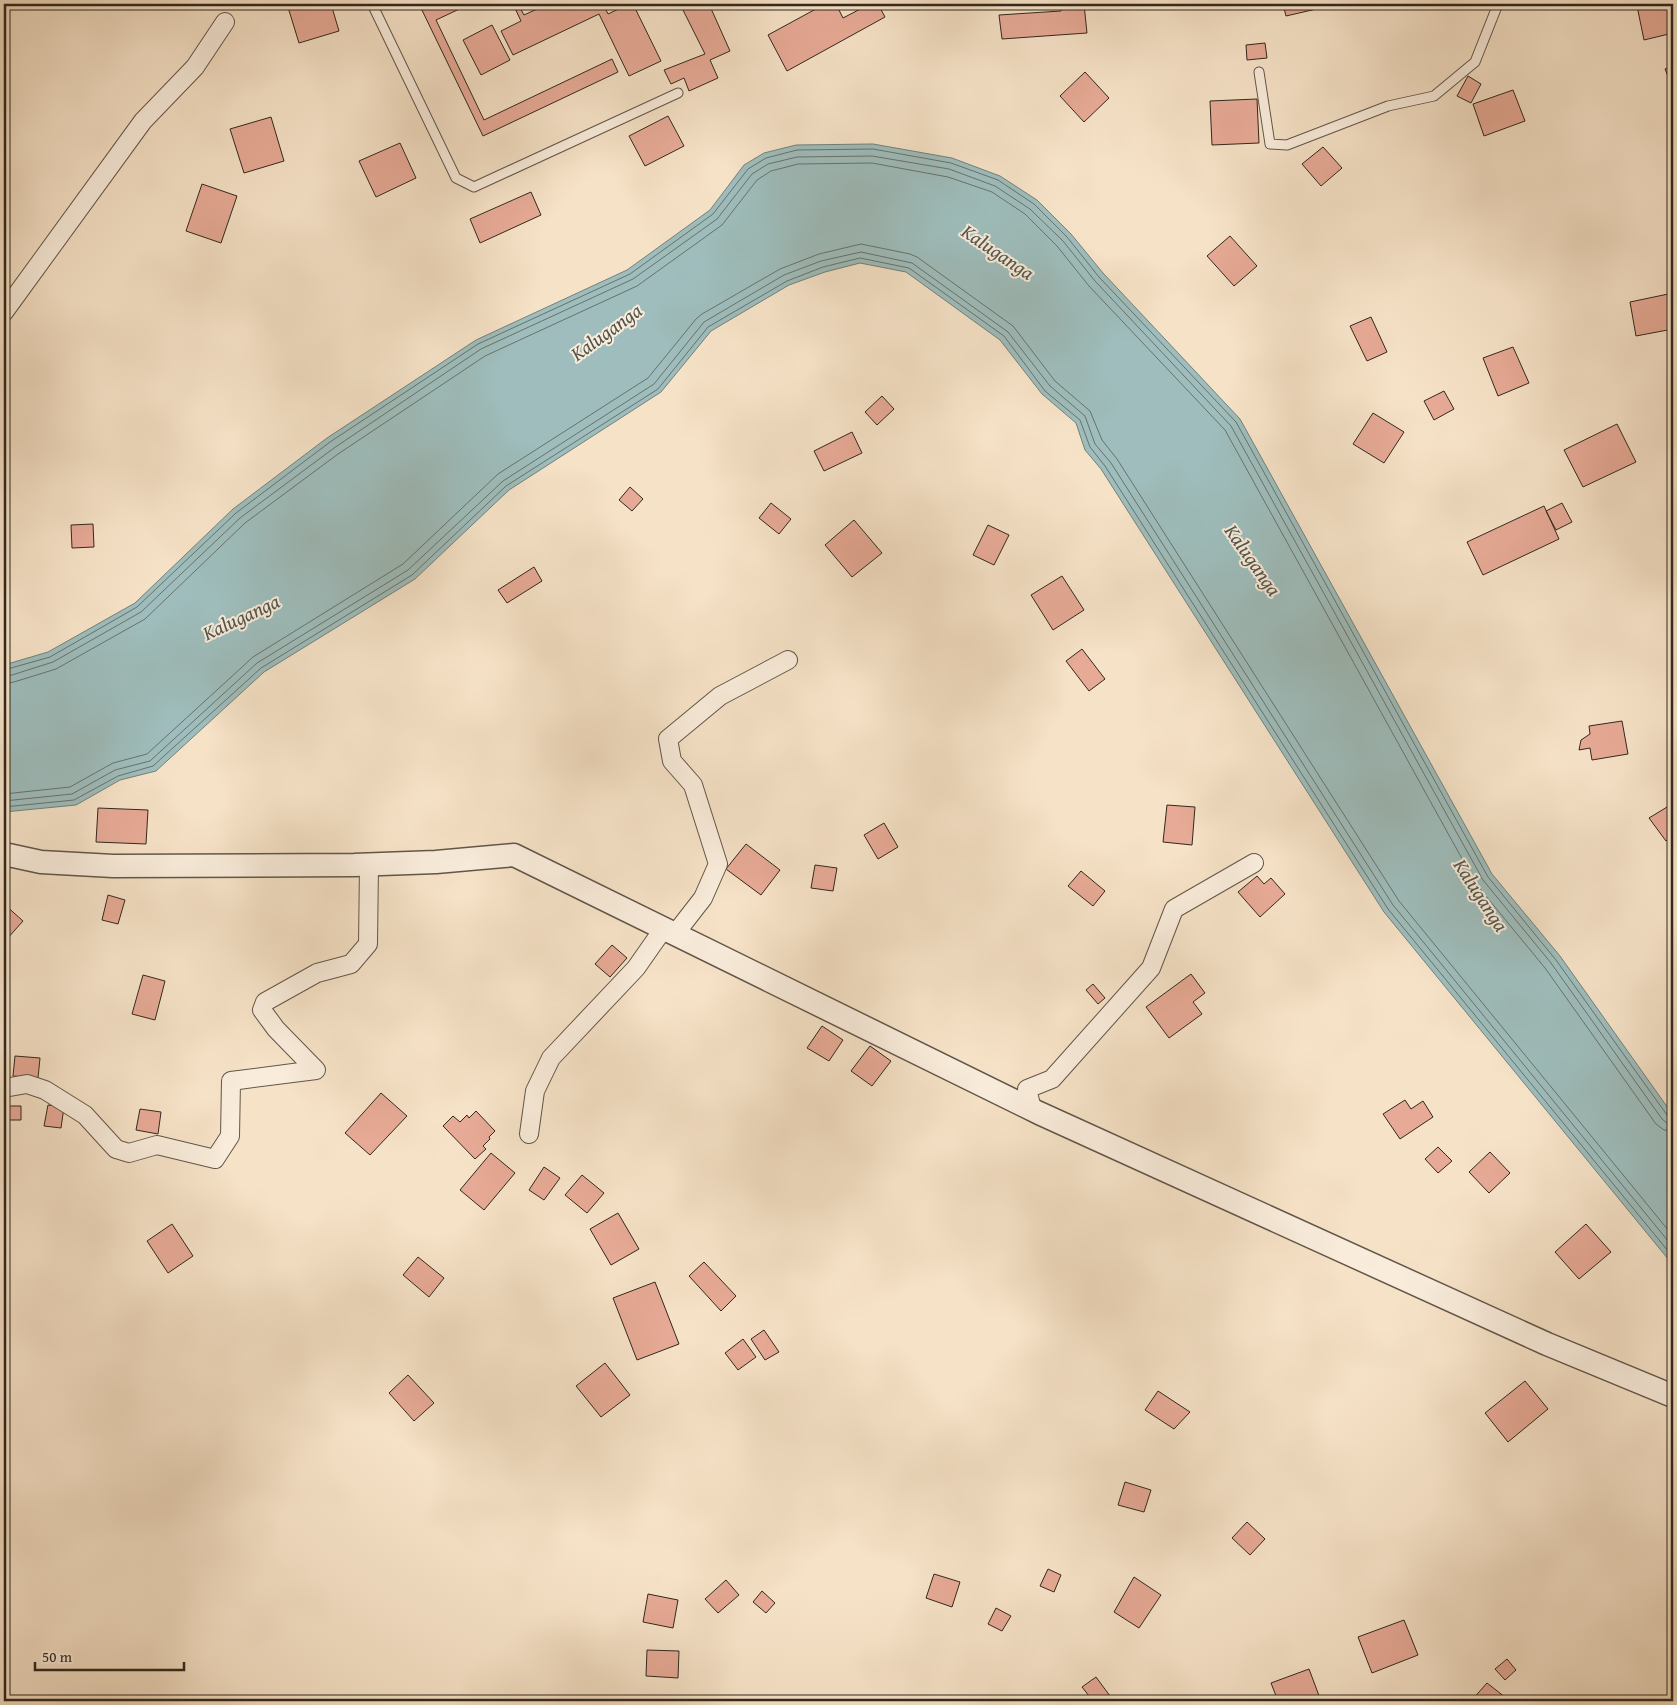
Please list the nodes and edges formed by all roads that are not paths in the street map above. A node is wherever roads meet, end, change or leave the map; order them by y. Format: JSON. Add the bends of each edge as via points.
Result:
{"nodes":[{"id":1,"x":373,"y":4,"type":"edge"},
{"id":2,"x":1498,"y":4,"type":"edge"},
{"id":3,"x":225,"y":22,"type":"dead end"},
{"id":4,"x":1259,"y":72,"type":"dead end"},
{"id":5,"x":678,"y":93,"type":"dead end"},
{"id":6,"x":4,"y":312,"type":"edge"},
{"id":7,"x":788,"y":660,"type":"dead end"},
{"id":8,"x":4,"y":854,"type":"edge"},
{"id":9,"x":1254,"y":862,"type":"dead end"},
{"id":10,"x":369,"y":864,"type":"junction"},
{"id":11,"x":670,"y":931,"type":"junction"},
{"id":12,"x":4,"y":1088,"type":"edge"},
{"id":13,"x":1032,"y":1109,"type":"junction"},
{"id":14,"x":529,"y":1134,"type":"dead end"},
{"id":15,"x":1673,"y":1396,"type":"edge"}],
"edges":[{"from":1,"to":5,"type":"lane","via":[[456,178],[474,187]]},
{"from":2,"to":4,"type":"lane","via":[[1475,62],[1434,96],[1388,106],[1287,145],[1270,144]]},
{"from":3,"to":6,"type":"street","via":[[195,67],[143,121]]},
{"from":7,"to":11,"type":"street","via":[[720,696],[668,739],[672,761],[693,785],[718,864],[704,898]]},
{"from":8,"to":10,"type":"street","via":[[41,862],[113,866]]},
{"from":9,"to":13,"type":"street","via":[[1174,909],[1151,968],[1052,1079],[1028,1089]]},
{"from":10,"to":11,"type":"street","via":[[514,855]]},
{"from":10,"to":12,"type":"street","via":[[368,944],[351,964],[317,973],[264,1002],[262,1010],[276,1030],[316,1070],[231,1081],[230,1136],[215,1159],[157,1145],[129,1153],[116,1149],[85,1115],[45,1090],[26,1084]]},
{"from":11,"to":13,"type":"street"},
{"from":11,"to":14,"type":"street","via":[[551,1058],[534,1091]]},
{"from":13,"to":15,"type":"street","via":[[1547,1344]]}]}
